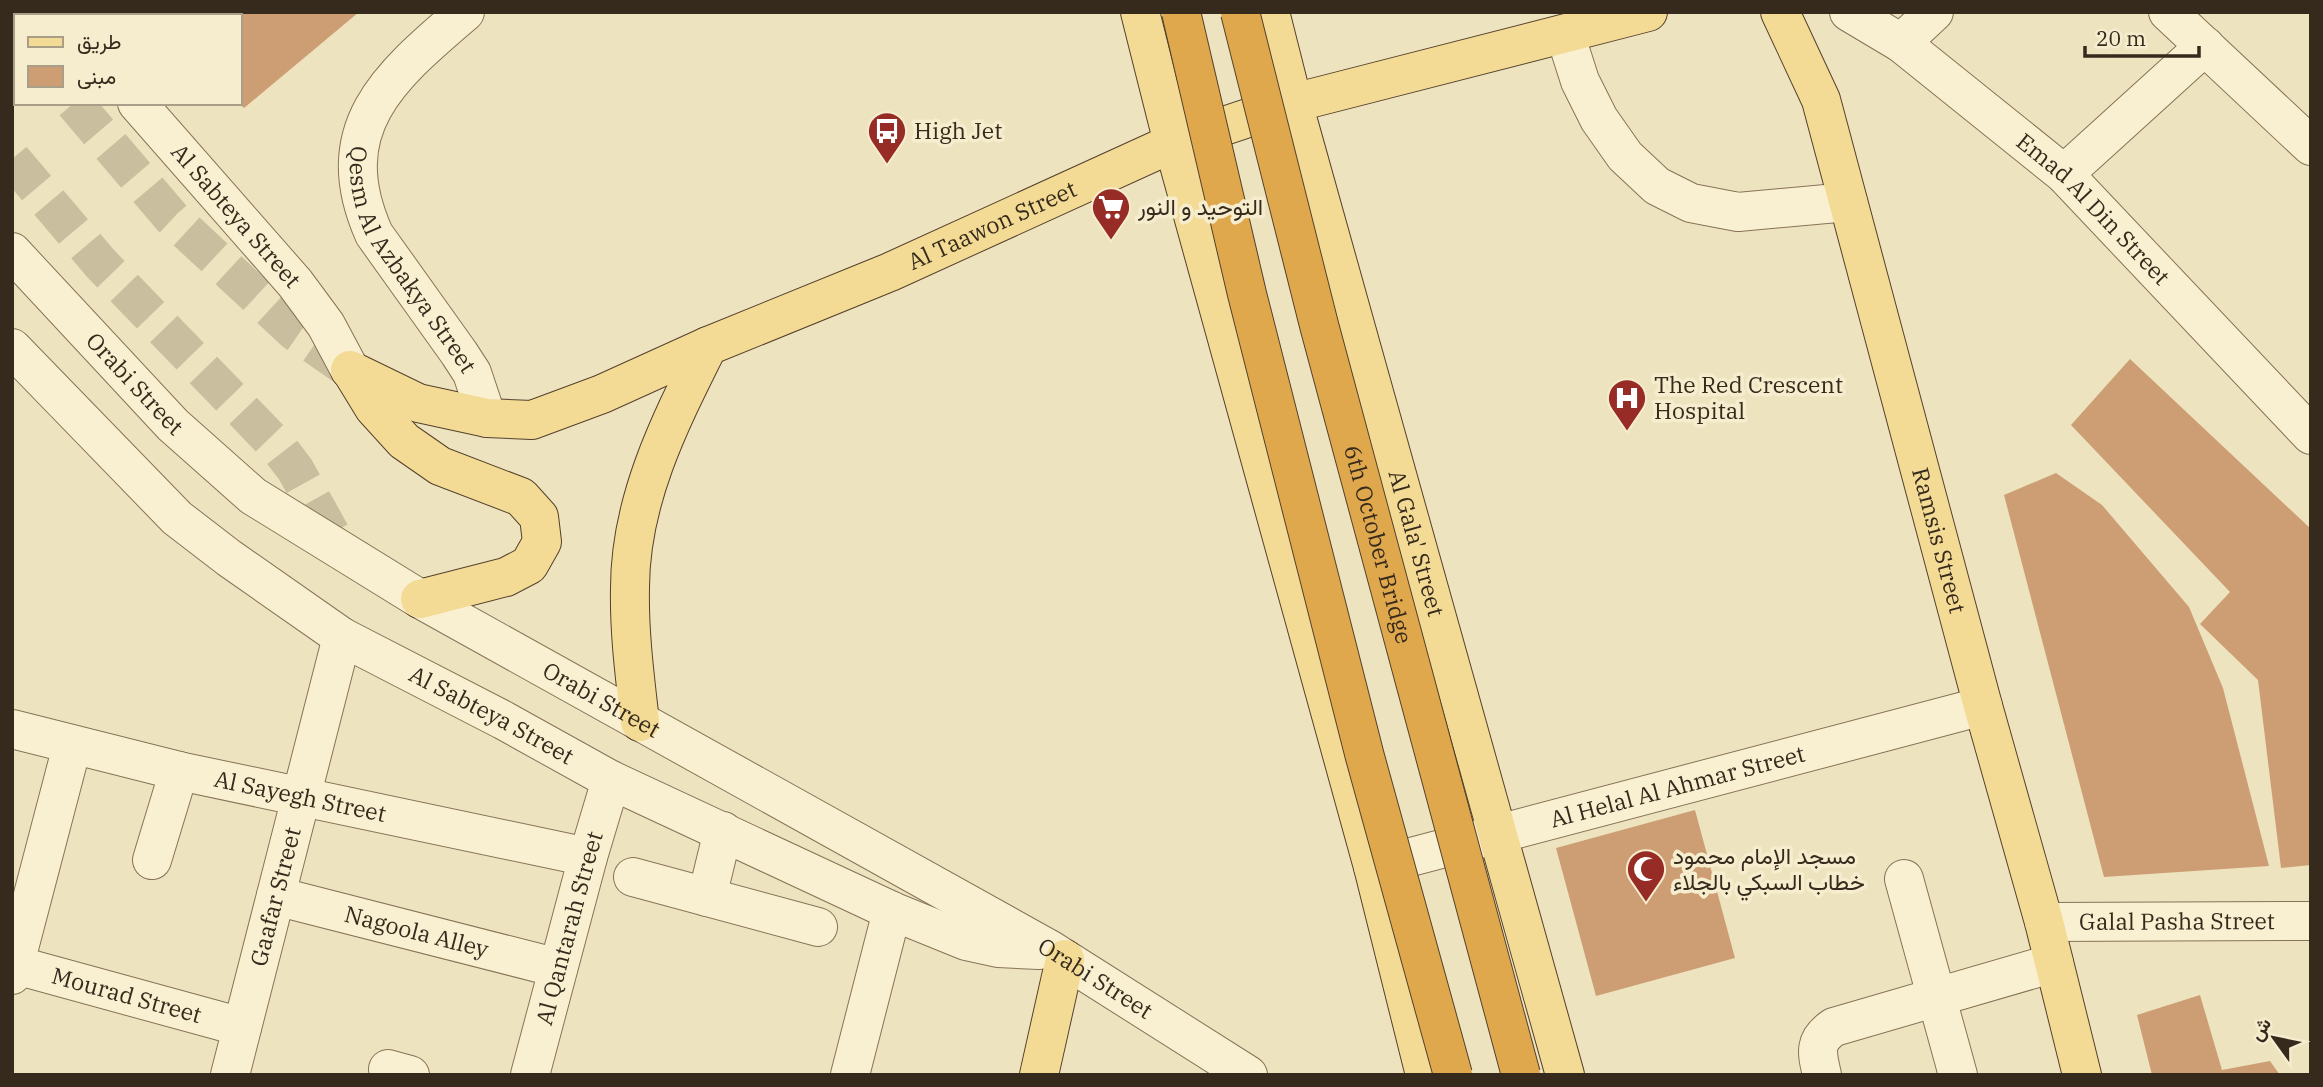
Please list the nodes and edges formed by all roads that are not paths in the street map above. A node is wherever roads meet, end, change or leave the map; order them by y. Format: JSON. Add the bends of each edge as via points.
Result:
{"nodes":[{"id":1,"x":465,"y":12,"type":"edge"},
{"id":2,"x":1140,"y":12,"type":"edge"},
{"id":3,"x":1181,"y":12,"type":"edge"},
{"id":4,"x":1240,"y":12,"type":"edge"},
{"id":5,"x":1270,"y":12,"type":"edge"},
{"id":6,"x":1648,"y":12,"type":"edge"},
{"id":7,"x":1780,"y":12,"type":"edge"},
{"id":8,"x":1849,"y":12,"type":"edge"},
{"id":9,"x":1934,"y":12,"type":"edge"},
{"id":10,"x":2168,"y":12,"type":"edge"},
{"id":11,"x":1565,"y":34,"type":"junction"},
{"id":12,"x":1901,"y":43,"type":"junction"},
{"id":13,"x":2205,"y":46,"type":"junction"},
{"id":14,"x":1293,"y":103,"type":"junction"},
{"id":15,"x":139,"y":105,"type":"edge"},
{"id":16,"x":1173,"y":143,"type":"junction"},
{"id":17,"x":2311,"y":146,"type":"edge"},
{"id":18,"x":2064,"y":174,"type":"junction"},
{"id":19,"x":1848,"y":202,"type":"junction"},
{"id":20,"x":12,"y":252,"type":"edge"},
{"id":21,"x":708,"y":346,"type":"junction"},
{"id":22,"x":12,"y":348,"type":"edge"},
{"id":23,"x":351,"y":370,"type":"junction"},
{"id":24,"x":487,"y":418,"type":"junction"},
{"id":25,"x":2311,"y":435,"type":"edge"},
{"id":26,"x":420,"y":599,"type":"junction"},
{"id":27,"x":342,"y":637,"type":"junction"},
{"id":28,"x":1983,"y":706,"type":"junction"},
{"id":29,"x":640,"y":722,"type":"junction"},
{"id":30,"x":12,"y":729,"type":"edge"},
{"id":31,"x":72,"y":746,"type":"junction"},
{"id":32,"x":179,"y":771,"type":"junction"},
{"id":33,"x":611,"y":780,"type":"junction"},
{"id":34,"x":301,"y":798,"type":"junction"},
{"id":35,"x":723,"y":831,"type":"junction"},
{"id":36,"x":1498,"y":834,"type":"junction"},
{"id":37,"x":588,"y":857,"type":"junction"},
{"id":38,"x":152,"y":860,"type":"dead end"},
{"id":39,"x":1373,"y":867,"type":"junction"},
{"id":40,"x":633,"y":877,"type":"dead end"},
{"id":41,"x":1904,"y":879,"type":"dead end"},
{"id":42,"x":276,"y":896,"type":"junction"},
{"id":43,"x":707,"y":897,"type":"junction"},
{"id":44,"x":892,"y":911,"type":"junction"},
{"id":45,"x":2311,"y":921,"type":"edge"},
{"id":46,"x":2045,"y":922,"type":"junction"},
{"id":47,"x":818,"y":927,"type":"dead end"},
{"id":48,"x":1057,"y":954,"type":"junction"},
{"id":49,"x":2054,"y":963,"type":"junction"},
{"id":50,"x":13,"y":968,"type":"edge"},
{"id":51,"x":558,"y":968,"type":"junction"},
{"id":52,"x":1937,"y":997,"type":"junction"},
{"id":53,"x":242,"y":1027,"type":"junction"},
{"id":54,"x":230,"y":1075,"type":"edge"},
{"id":55,"x":530,"y":1075,"type":"edge"},
{"id":56,"x":850,"y":1075,"type":"edge"},
{"id":57,"x":1039,"y":1075,"type":"edge"},
{"id":58,"x":1248,"y":1075,"type":"edge"},
{"id":59,"x":1425,"y":1075,"type":"edge"},
{"id":60,"x":1453,"y":1075,"type":"edge"},
{"id":61,"x":1521,"y":1075,"type":"edge"},
{"id":62,"x":1564,"y":1075,"type":"edge"},
{"id":63,"x":1822,"y":1075,"type":"edge"},
{"id":64,"x":1958,"y":1075,"type":"edge"},
{"id":65,"x":2082,"y":1075,"type":"edge"}],
"edges":[{"from":1,"to":24,"type":"street","name":"Qesm Al Azbakya Street","via":[[415,54],[372,107],[361,138],[357,171],[362,203],[374,234],[472,373]]},
{"from":2,"to":16,"type":"main road"},
{"from":3,"to":60,"type":"highway","bridge":true,"via":[[1247,294],[1365,757]]},
{"from":4,"to":61,"type":"highway","name":"6th October Bridge","bridge":true,"via":[[1322,338]]},
{"from":5,"to":14,"type":"main road","name":"Al Gala' Street"},
{"from":6,"to":11,"type":"main road","name":"Al Taawon Street"},
{"from":7,"to":19,"type":"main road","name":"Ramsis Street","via":[[1821,100]]},
{"from":8,"to":12,"type":"street","name":"Emad Al Din Street"},
{"from":9,"to":12,"type":"street"},
{"from":10,"to":13,"type":"street"},
{"from":11,"to":14,"type":"main road","name":"Al Taawon Street"},
{"from":11,"to":19,"type":"street","via":[[1580,81],[1599,119],[1625,156],[1657,186],[1691,203],[1738,212]]},
{"from":12,"to":18,"type":"street","name":"Emad Al Din Street"},
{"from":13,"to":17,"type":"street"},
{"from":13,"to":18,"type":"street"},
{"from":14,"to":16,"type":"main road","name":"Al Taawon Street"},
{"from":14,"to":36,"type":"main road","name":"Al Gala' Street"},
{"from":15,"to":23,"type":"street","name":"Al Sabteya Street","via":[[295,283]]},
{"from":16,"to":21,"type":"main road","name":"Al Taawon Street","via":[[890,272]]},
{"from":16,"to":39,"type":"main road"},
{"from":18,"to":25,"type":"street","name":"Emad Al Din Street"},
{"from":19,"to":28,"type":"main road","name":"Ramsis Street"},
{"from":20,"to":26,"type":"street","name":"Orabi Street","via":[[173,425],[253,496]]},
{"from":21,"to":24,"type":"main road","name":"Al Taawon Street","via":[[532,420]]},
{"from":21,"to":29,"type":"main road","via":[[667,428],[635,533],[629,586]]},
{"from":22,"to":27,"type":"street","name":"Al Sabteya Street","via":[[177,518]]},
{"from":23,"to":24,"type":"main road","name":"Al Taawon Street","via":[[418,403]]},
{"from":23,"to":26,"type":"main road","via":[[374,408],[404,441],[440,466],[521,497],[540,517],[542,542],[529,565],[506,577]]},
{"from":26,"to":29,"type":"street","name":"Orabi Street"},
{"from":27,"to":33,"type":"street","name":"Al Sabteya Street"},
{"from":27,"to":34,"type":"street","name":"Gaafar Street"},
{"from":28,"to":36,"type":"street","name":"Al Helal Al Ahmar Street"},
{"from":28,"to":46,"type":"main road","name":"Ramsis Street"},
{"from":29,"to":48,"type":"street","name":"Orabi Street"},
{"from":30,"to":31,"type":"street","name":"Al Sayegh Street"},
{"from":31,"to":32,"type":"street","name":"Al Sayegh Street"},
{"from":31,"to":50,"type":"street"},
{"from":32,"to":34,"type":"street","name":"Al Sayegh Street"},
{"from":32,"to":38,"type":"street"},
{"from":33,"to":35,"type":"street","name":"Al Sabteya Street"},
{"from":33,"to":37,"type":"street","name":"Al Qantarah Street"},
{"from":34,"to":37,"type":"street","name":"Al Sayegh Street"},
{"from":34,"to":42,"type":"street","name":"Gaafar Street"},
{"from":35,"to":43,"type":"street"},
{"from":35,"to":44,"type":"street","name":"Al Sabteya Street"},
{"from":36,"to":39,"type":"street","name":"Al Helal Al Ahmar Street"},
{"from":36,"to":62,"type":"main road","name":"Al Gala' Street"},
{"from":37,"to":51,"type":"street","name":"Al Qantarah Street"},
{"from":39,"to":59,"type":"main road"},
{"from":40,"to":43,"type":"street"},
{"from":41,"to":52,"type":"street"},
{"from":42,"to":51,"type":"street","name":"Nagoola Alley"},
{"from":42,"to":53,"type":"street","name":"Gaafar Street"},
{"from":43,"to":47,"type":"street"},
{"from":44,"to":48,"type":"street","name":"Al Sabteya Street","via":[[966,941]]},
{"from":44,"to":56,"type":"street"},
{"from":45,"to":46,"type":"street","name":"Galal Pasha Street"},
{"from":46,"to":49,"type":"main road","name":"Ramsis Street"},
{"from":48,"to":57,"type":"main road"},
{"from":48,"to":58,"type":"street","name":"Orabi Street"},
{"from":49,"to":52,"type":"street"},
{"from":49,"to":65,"type":"main road","name":"Ramsis Street"},
{"from":50,"to":53,"type":"street","name":"Mourad Street"},
{"from":51,"to":55,"type":"street","name":"Al Qantarah Street"},
{"from":52,"to":63,"type":"street","via":[[1825,1033],[1818,1055]]},
{"from":52,"to":64,"type":"street"},
{"from":53,"to":54,"type":"street","name":"Gaafar Street"}]}
